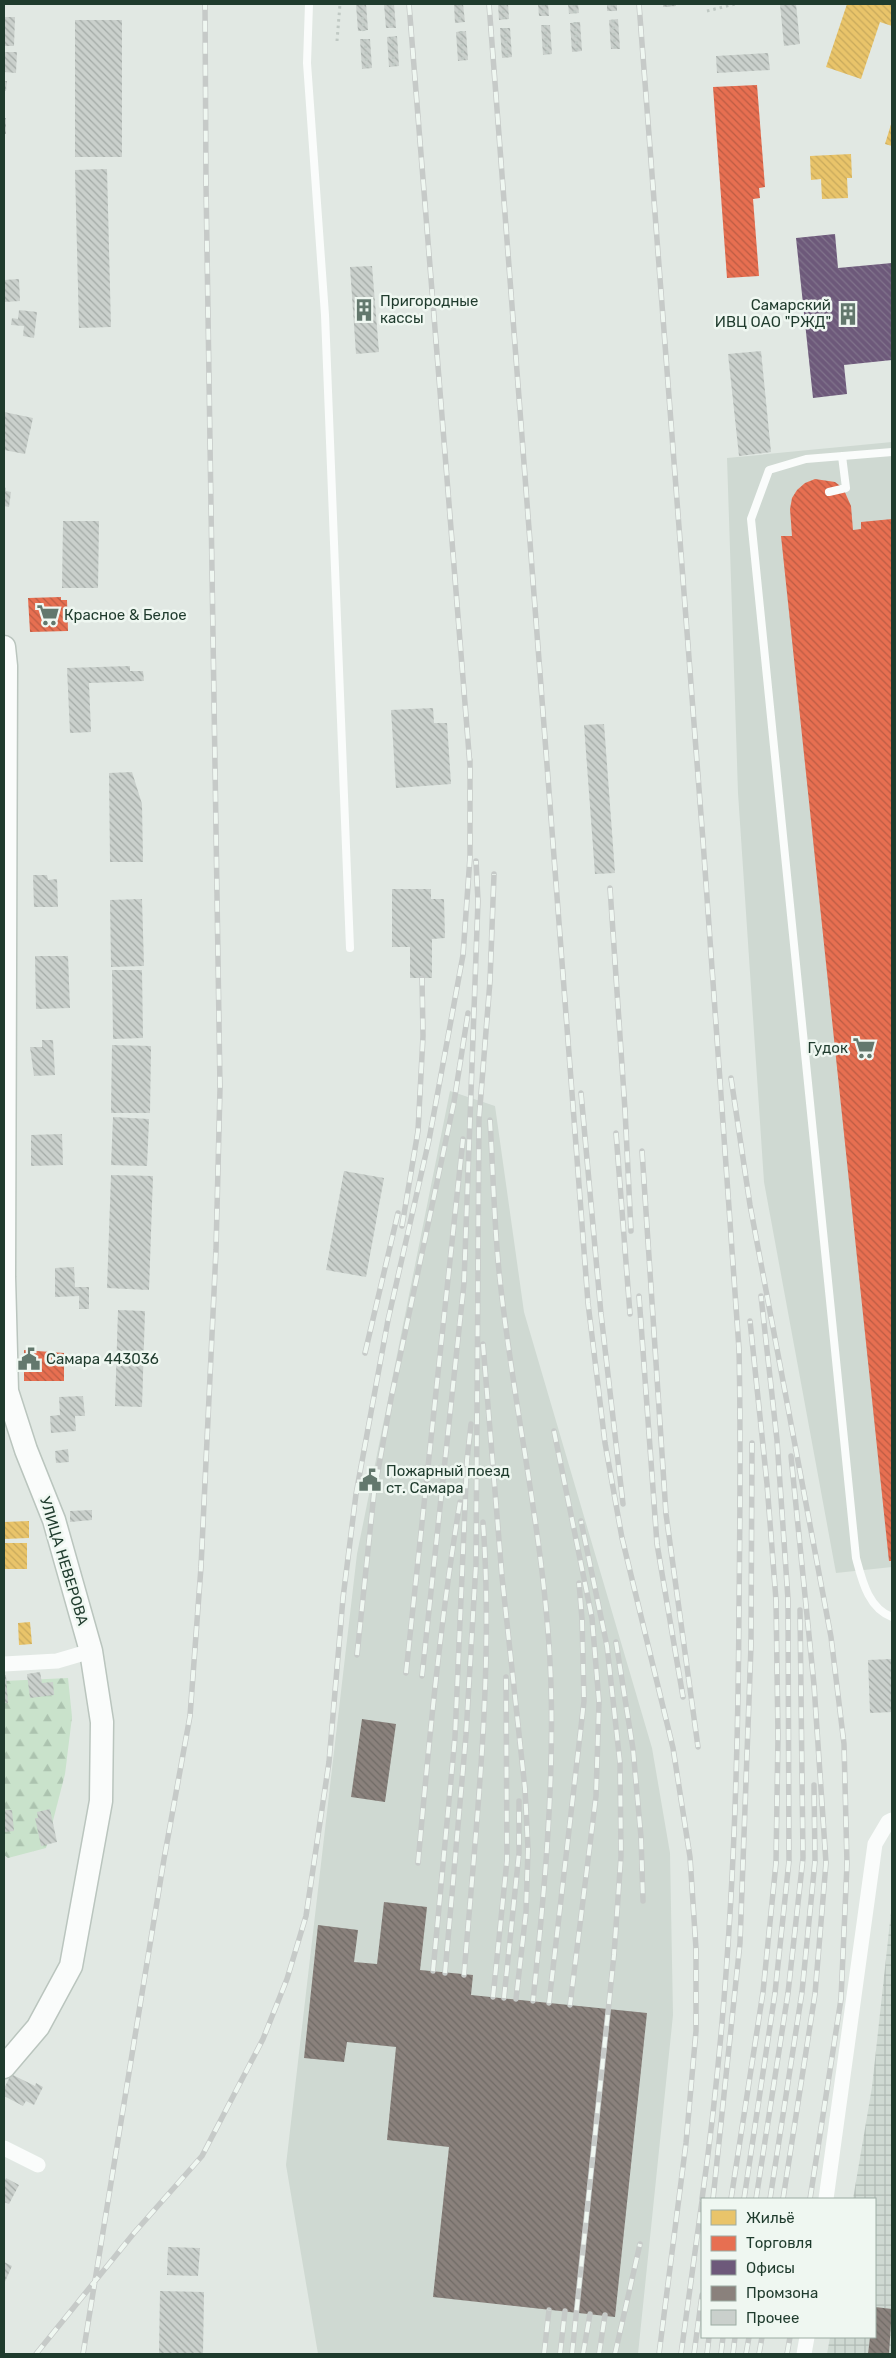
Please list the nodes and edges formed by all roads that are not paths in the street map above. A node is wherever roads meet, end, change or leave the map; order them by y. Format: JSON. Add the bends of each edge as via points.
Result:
{"nodes":[{"id":1,"x":309,"y":4,"type":"edge"},
{"id":2,"x":892,"y":452,"type":"edge"},
{"id":3,"x":842,"y":456,"type":"junction"},
{"id":4,"x":829,"y":492,"type":"dead end"},
{"id":5,"x":5,"y":660,"type":"edge"},
{"id":6,"x":4,"y":827,"type":"edge"},
{"id":7,"x":350,"y":948,"type":"dead end"},
{"id":8,"x":5,"y":982,"type":"edge"},
{"id":9,"x":4,"y":1133,"type":"edge"},
{"id":10,"x":5,"y":1391,"type":"edge"},
{"id":11,"x":892,"y":1616,"type":"edge"},
{"id":12,"x":90,"y":1651,"type":"junction"},
{"id":13,"x":4,"y":1664,"type":"edge"},
{"id":14,"x":892,"y":1820,"type":"edge"},
{"id":15,"x":4,"y":2067,"type":"edge"},
{"id":16,"x":4,"y":2148,"type":"edge"},
{"id":17,"x":38,"y":2165,"type":"dead end"},
{"id":18,"x":826,"y":2198,"type":"edge"},
{"id":19,"x":807,"y":2338,"type":"edge"},
{"id":20,"x":804,"y":2354,"type":"edge"}],
"edges":[{"from":1,"to":7,"type":"lane","via":[[307,63],[326,315]]},
{"from":2,"to":3,"type":"lane"},
{"from":3,"to":4,"type":"lane","via":[[846,488]]},
{"from":3,"to":11,"type":"lane","via":[[806,459],[769,470],[751,519],[856,1558],[865,1590],[884,1614]]},
{"from":5,"to":6,"type":"street","name":"УЛИЦА НЕВЕРОВА"},
{"from":6,"to":8,"type":"street","name":"УЛИЦА НЕВЕРОВА"},
{"from":8,"to":9,"type":"street","name":"УЛИЦА НЕВЕРОВА"},
{"from":9,"to":10,"type":"street","name":"УЛИЦА НЕВЕРОВА"},
{"from":10,"to":12,"type":"street","name":"УЛИЦА НЕВЕРОВА","via":[[54,1520]]},
{"from":12,"to":13,"type":"street","via":[[57,1661]]},
{"from":12,"to":15,"type":"street","name":"УЛИЦА НЕВЕРОВА","via":[[102,1722],[101,1801],[71,1966],[38,2027]]},
{"from":14,"to":18,"type":"street","via":[[875,1844]]},
{"from":16,"to":17,"type":"street"},
{"from":19,"to":20,"type":"street"}]}
